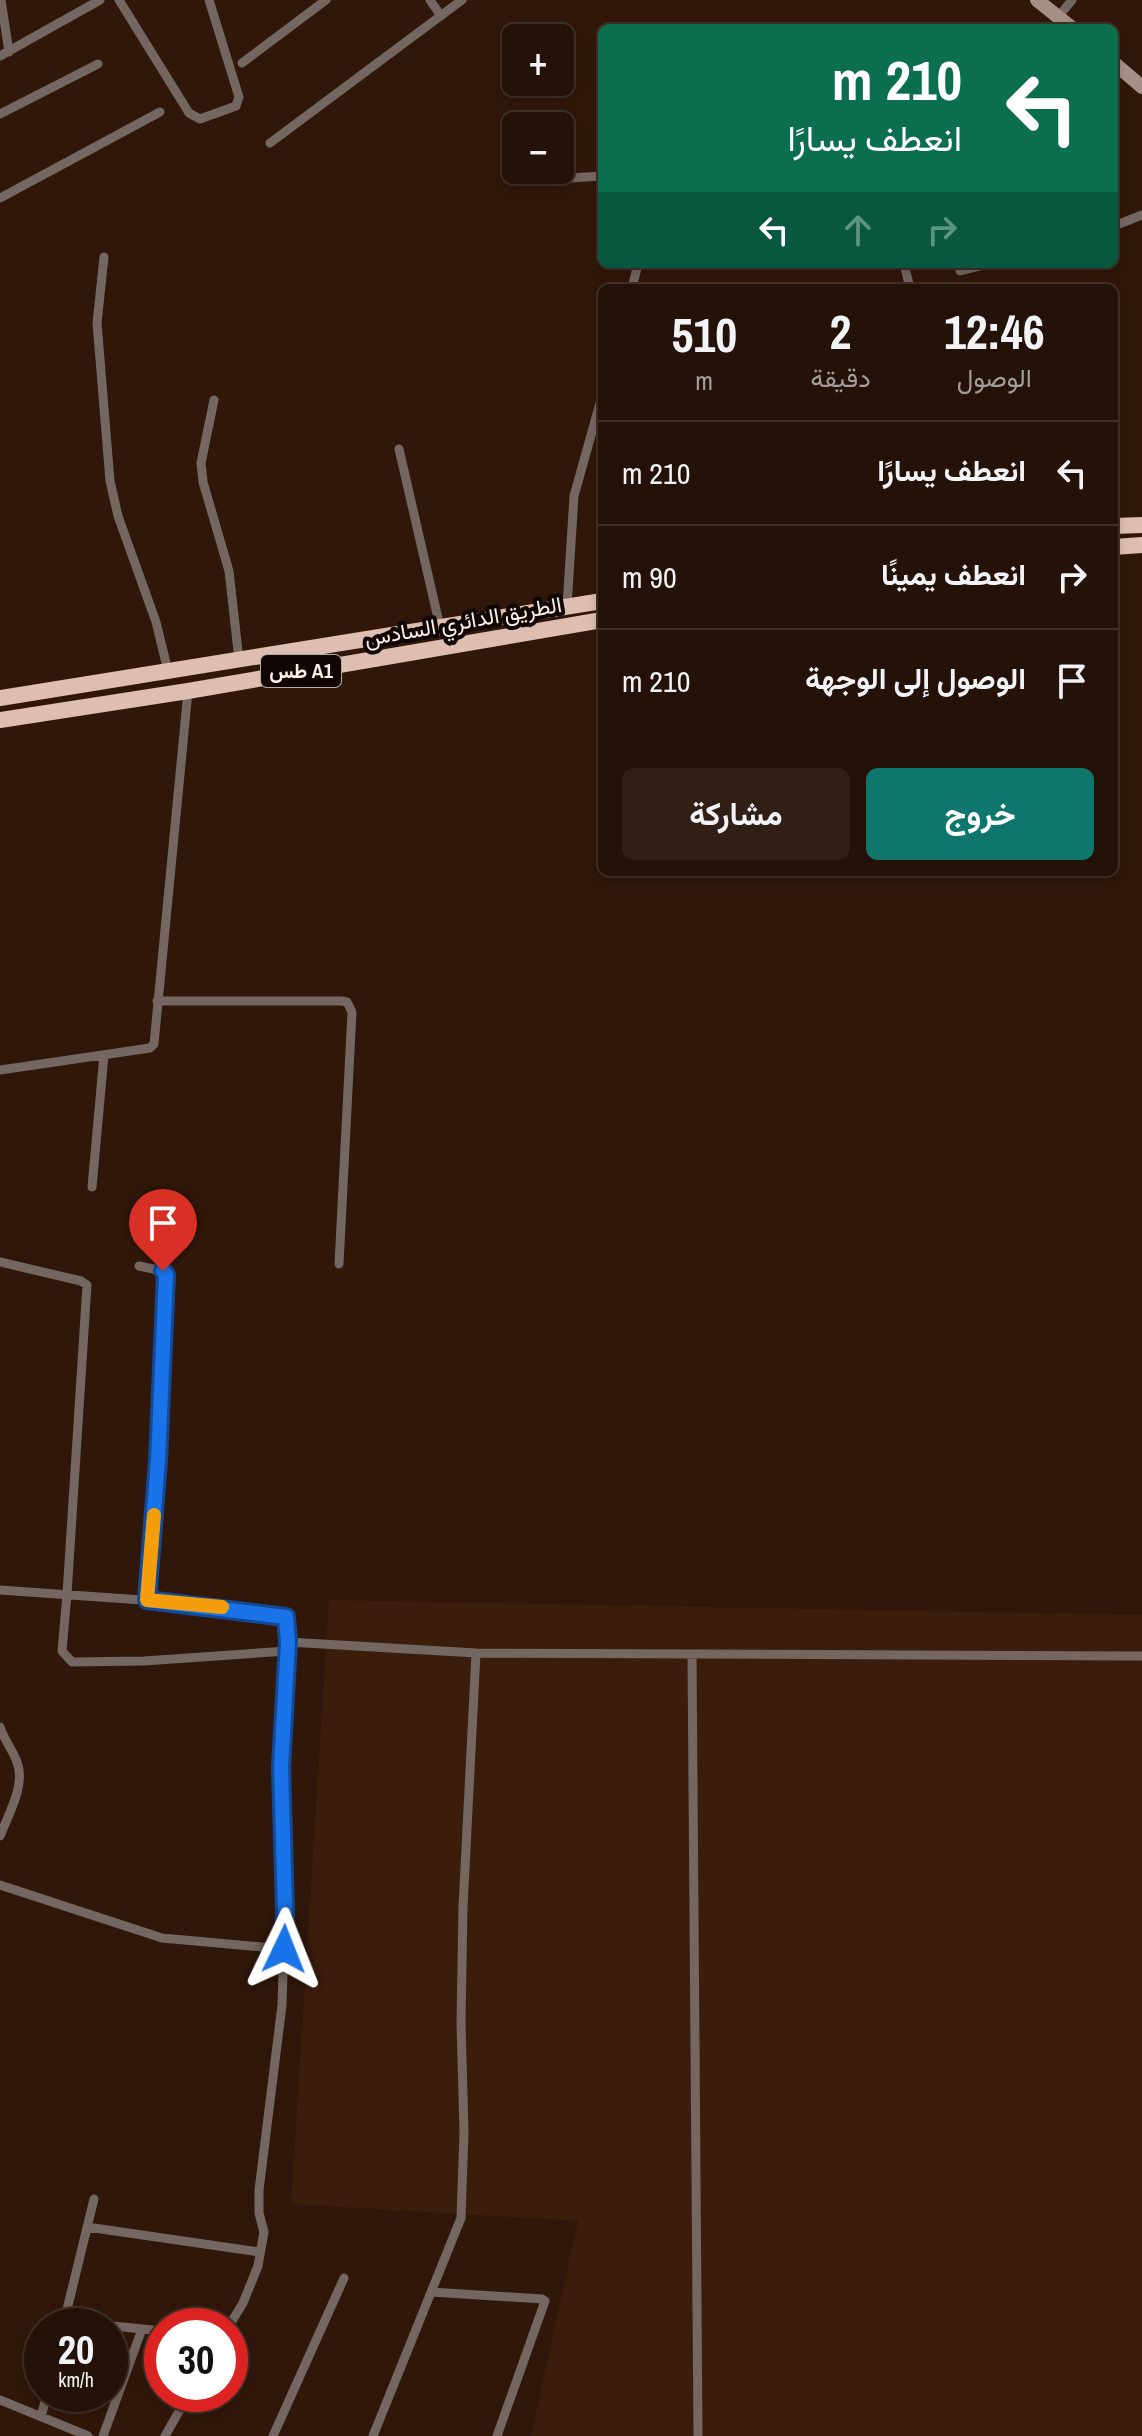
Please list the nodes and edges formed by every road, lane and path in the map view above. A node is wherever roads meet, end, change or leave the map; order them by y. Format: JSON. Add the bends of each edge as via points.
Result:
{"nodes":[{"id":1,"x":1,"y":0,"type":"edge"},
{"id":2,"x":119,"y":0,"type":"edge"},
{"id":3,"x":209,"y":0,"type":"edge"},
{"id":4,"x":326,"y":0,"type":"edge"},
{"id":5,"x":430,"y":0,"type":"edge"},
{"id":6,"x":462,"y":0,"type":"edge"},
{"id":7,"x":1037,"y":0,"type":"edge"},
{"id":8,"x":1072,"y":0,"type":"edge"},
{"id":9,"x":97,"y":1,"type":"edge"},
{"id":10,"x":441,"y":16,"type":"junction"},
{"id":11,"x":1059,"y":16,"type":"junction"},
{"id":12,"x":1068,"y":24,"type":"edge"},
{"id":13,"x":4,"y":54,"type":"edge"},
{"id":14,"x":242,"y":63,"type":"dead end"},
{"id":15,"x":98,"y":64,"type":"dead end"},
{"id":16,"x":1118,"y":66,"type":"edge"},
{"id":17,"x":1142,"y":87,"type":"edge"},
{"id":18,"x":160,"y":112,"type":"dead end"},
{"id":19,"x":0,"y":114,"type":"edge"},
{"id":20,"x":270,"y":143,"type":"dead end"},
{"id":21,"x":598,"y":176,"type":"edge"},
{"id":22,"x":574,"y":178,"type":"edge"},
{"id":23,"x":0,"y":198,"type":"edge"},
{"id":24,"x":1142,"y":215,"type":"edge"},
{"id":25,"x":1118,"y":224,"type":"edge"},
{"id":26,"x":104,"y":257,"type":"dead end"},
{"id":27,"x":972,"y":268,"type":"edge"},
{"id":28,"x":960,"y":271,"type":"dead end"},
{"id":29,"x":214,"y":400,"type":"dead end"},
{"id":30,"x":598,"y":410,"type":"edge"},
{"id":31,"x":399,"y":449,"type":"dead end"},
{"id":32,"x":1142,"y":525,"type":"edge"},
{"id":33,"x":1118,"y":526,"type":"edge"},
{"id":34,"x":1142,"y":545,"type":"edge"},
{"id":35,"x":1118,"y":547,"type":"edge"},
{"id":36,"x":598,"y":602,"type":"edge"},
{"id":37,"x":567,"y":606,"type":"junction"},
{"id":38,"x":598,"y":621,"type":"edge"},
{"id":39,"x":440,"y":627,"type":"junction"},
{"id":40,"x":239,"y":660,"type":"junction"},
{"id":41,"x":168,"y":671,"type":"junction"},
{"id":42,"x":145,"y":675,"type":"junction"},
{"id":43,"x":188,"y":691,"type":"junction"},
{"id":44,"x":149,"y":696,"type":"junction"},
{"id":45,"x":0,"y":698,"type":"edge"},
{"id":46,"x":0,"y":720,"type":"edge"},
{"id":47,"x":157,"y":1001,"type":"junction"},
{"id":48,"x":104,"y":1055,"type":"junction"},
{"id":49,"x":0,"y":1070,"type":"edge"},
{"id":50,"x":92,"y":1187,"type":"dead end"},
{"id":51,"x":0,"y":1262,"type":"edge"},
{"id":52,"x":339,"y":1264,"type":"dead end"},
{"id":53,"x":139,"y":1266,"type":"dead end"},
{"id":54,"x":0,"y":1590,"type":"edge"},
{"id":55,"x":67,"y":1594,"type":"junction"},
{"id":56,"x":147,"y":1600,"type":"junction"},
{"id":57,"x":288,"y":1646,"type":"junction"},
{"id":58,"x":476,"y":1653,"type":"junction"},
{"id":59,"x":692,"y":1654,"type":"junction"},
{"id":60,"x":1142,"y":1656,"type":"edge"},
{"id":61,"x":0,"y":1727,"type":"edge"},
{"id":62,"x":0,"y":1836,"type":"edge"},
{"id":63,"x":0,"y":1885,"type":"edge"},
{"id":64,"x":284,"y":1949,"type":"junction"},
{"id":65,"x":94,"y":2199,"type":"dead end"},
{"id":66,"x":87,"y":2227,"type":"junction"},
{"id":67,"x":260,"y":2252,"type":"junction"},
{"id":68,"x":344,"y":2278,"type":"dead end"},
{"id":69,"x":431,"y":2292,"type":"junction"},
{"id":70,"x":68,"y":2308,"type":"edge"},
{"id":71,"x":240,"y":2308,"type":"edge"},
{"id":72,"x":128,"y":2328,"type":"edge"},
{"id":73,"x":142,"y":2329,"type":"joint"},
{"id":74,"x":0,"y":2400,"type":"edge"},
{"id":75,"x":42,"y":2412,"type":"edge"},
{"id":76,"x":179,"y":2412,"type":"edge"},
{"id":77,"x":41,"y":2417,"type":"junction"},
{"id":78,"x":88,"y":2436,"type":"edge"},
{"id":79,"x":103,"y":2436,"type":"edge"},
{"id":80,"x":165,"y":2436,"type":"edge"},
{"id":81,"x":273,"y":2436,"type":"edge"},
{"id":82,"x":373,"y":2436,"type":"edge"},
{"id":83,"x":497,"y":2436,"type":"edge"},
{"id":84,"x":698,"y":2436,"type":"edge"}],
"edges":[{"from":1,"to":13,"type":"street"},
{"from":2,"to":3,"type":"street","via":[[189,113],[200,119],[236,106],[239,97]]},
{"from":4,"to":14,"type":"street"},
{"from":5,"to":10,"type":"street"},
{"from":6,"to":10,"type":"street"},
{"from":7,"to":11,"type":"main road"},
{"from":8,"to":11,"type":"street"},
{"from":9,"to":13,"type":"street"},
{"from":10,"to":20,"type":"street"},
{"from":11,"to":12,"type":"main road"},
{"from":15,"to":19,"type":"street"},
{"from":16,"to":17,"type":"main road"},
{"from":18,"to":23,"type":"street"},
{"from":21,"to":22,"type":"street"},
{"from":24,"to":25,"type":"street"},
{"from":26,"to":41,"type":"street","via":[[97,323],[110,481]]},
{"from":27,"to":28,"type":"street"},
{"from":29,"to":40,"type":"street","via":[[201,463],[229,571]]},
{"from":30,"to":37,"type":"street","via":[[574,496]]},
{"from":31,"to":39,"type":"street"},
{"from":32,"to":33,"type":"highway"},
{"from":34,"to":35,"type":"highway"},
{"from":36,"to":37,"type":"highway","name":"الطريق الدائري السادس","number":"طس A1"},
{"from":37,"to":39,"type":"highway","name":"الطريق الدائري السادس","number":"طس A1"},
{"from":38,"to":43,"type":"highway","name":"الطريق الدائري السادس","number":"طس A1"},
{"from":39,"to":40,"type":"highway","name":"الطريق الدائري السادس","number":"طس A1"},
{"from":40,"to":41,"type":"highway","name":"الطريق الدائري السادس","number":"طس A1"},
{"from":41,"to":42,"type":"highway","name":"الطريق الدائري السادس","number":"طس A1"},
{"from":42,"to":44,"type":"highway"},
{"from":42,"to":45,"type":"highway","name":"الطريق الدائري السادس","number":"طس A1"},
{"from":43,"to":44,"type":"highway","name":"الطريق الدائري السادس","number":"طس A1"},
{"from":43,"to":47,"type":"street"},
{"from":44,"to":46,"type":"highway","name":"الطريق الدائري السادس","number":"طس A1"},
{"from":47,"to":48,"type":"street","via":[[153,1047]]},
{"from":47,"to":52,"type":"street","via":[[341,1001],[350,1006]]},
{"from":48,"to":49,"type":"street"},
{"from":48,"to":50,"type":"street"},
{"from":51,"to":55,"type":"street","via":[[87,1285]]},
{"from":53,"to":56,"type":"street","via":[[166,1275]]},
{"from":54,"to":55,"type":"street"},
{"from":55,"to":56,"type":"street"},
{"from":55,"to":57,"type":"street","via":[[62,1651],[72,1662],[144,1661]]},
{"from":56,"to":57,"type":"street","via":[[284,1615]]},
{"from":57,"to":58,"type":"street"},
{"from":57,"to":64,"type":"street","via":[[281,1767]]},
{"from":58,"to":59,"type":"street"},
{"from":58,"to":69,"type":"street","via":[[463,1907],[461,2218]]},
{"from":59,"to":60,"type":"street"},
{"from":59,"to":84,"type":"street"},
{"from":61,"to":62,"type":"street","via":[[20,1775]]},
{"from":63,"to":64,"type":"street","via":[[162,1938]]},
{"from":64,"to":67,"type":"street","via":[[259,2190],[264,2232]]},
{"from":65,"to":66,"type":"street"},
{"from":66,"to":67,"type":"street"},
{"from":66,"to":70,"type":"street"},
{"from":67,"to":71,"type":"street"},
{"from":68,"to":81,"type":"street"},
{"from":69,"to":82,"type":"street"},
{"from":69,"to":83,"type":"street","via":[[545,2301]]},
{"from":72,"to":73,"type":"street"},
{"from":73,"to":79,"type":"street"},
{"from":74,"to":77,"type":"street"},
{"from":75,"to":77,"type":"street"},
{"from":76,"to":80,"type":"street"},
{"from":77,"to":78,"type":"street"}]}
